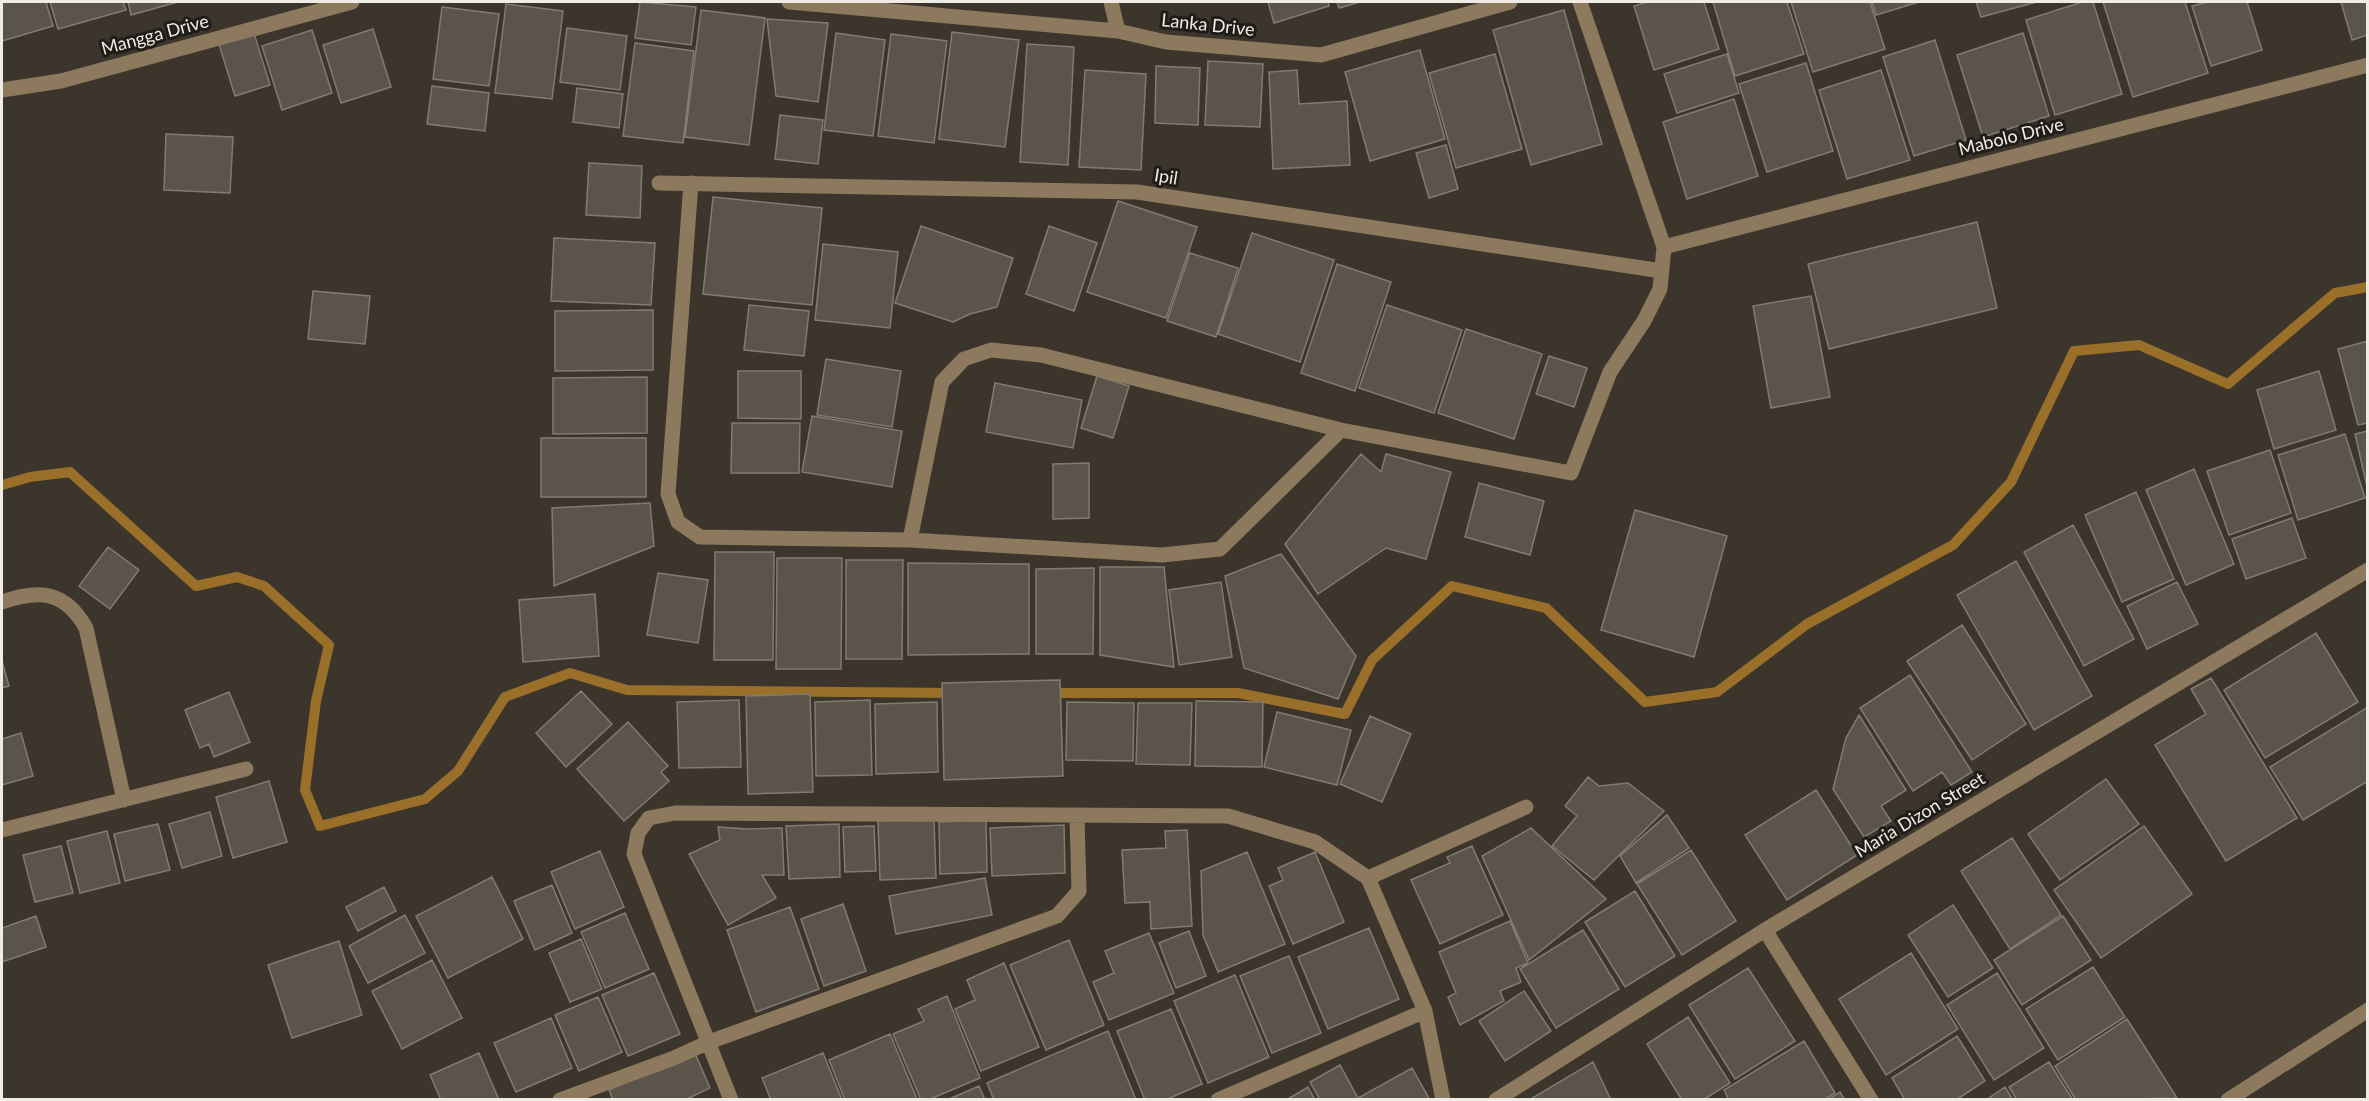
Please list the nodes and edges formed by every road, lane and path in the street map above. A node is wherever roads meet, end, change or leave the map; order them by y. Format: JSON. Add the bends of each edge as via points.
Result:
{"nodes":[{"id":1,"x":352,"y":2,"type":"edge"},
{"id":2,"x":789,"y":2,"type":"edge"},
{"id":3,"x":1111,"y":2,"type":"edge"},
{"id":4,"x":1510,"y":2,"type":"edge"},
{"id":5,"x":1580,"y":2,"type":"edge"},
{"id":6,"x":1118,"y":31,"type":"junction"},
{"id":7,"x":2367,"y":65,"type":"edge"},
{"id":8,"x":2,"y":90,"type":"edge"},
{"id":9,"x":659,"y":183,"type":"dead end"},
{"id":10,"x":691,"y":183,"type":"junction"},
{"id":11,"x":1664,"y":247,"type":"junction"},
{"id":12,"x":1662,"y":271,"type":"junction"},
{"id":13,"x":1341,"y":430,"type":"junction"},
{"id":14,"x":910,"y":540,"type":"junction"},
{"id":15,"x":2367,"y":570,"type":"edge"},
{"id":16,"x":2,"y":602,"type":"edge"},
{"id":17,"x":246,"y":770,"type":"dead end"},
{"id":18,"x":124,"y":800,"type":"junction"},
{"id":19,"x":1526,"y":807,"type":"dead end"},
{"id":20,"x":1077,"y":816,"type":"junction"},
{"id":21,"x":2,"y":830,"type":"edge"},
{"id":22,"x":1368,"y":878,"type":"junction"},
{"id":23,"x":1765,"y":930,"type":"junction"},
{"id":24,"x":2367,"y":1010,"type":"edge"},
{"id":25,"x":1425,"y":1011,"type":"junction"},
{"id":26,"x":709,"y":1042,"type":"junction"},
{"id":27,"x":560,"y":1100,"type":"edge"},
{"id":28,"x":731,"y":1100,"type":"edge"},
{"id":29,"x":1218,"y":1100,"type":"edge"},
{"id":30,"x":1443,"y":1100,"type":"edge"},
{"id":31,"x":1496,"y":1100,"type":"edge"},
{"id":32,"x":1871,"y":1100,"type":"edge"},
{"id":33,"x":2228,"y":1100,"type":"edge"}],
"edges":[{"from":1,"to":8,"type":"street","name":"Mangga Drive","via":[[61,81]]},
{"from":2,"to":6,"type":"street","name":"Lanka Drive"},
{"from":3,"to":6,"type":"street"},
{"from":4,"to":6,"type":"street","name":"Lanka Drive","via":[[1321,55],[1166,42]]},
{"from":5,"to":11,"type":"street"},
{"from":7,"to":11,"type":"street","name":"Mabolo Drive"},
{"from":9,"to":10,"type":"street","name":"Ipil"},
{"from":10,"to":12,"type":"street","name":"Ipil","via":[[1137,192]]},
{"from":10,"to":14,"type":"street","via":[[668,494],[678,522],[700,537]]},
{"from":11,"to":12,"type":"street"},
{"from":12,"to":13,"type":"street","via":[[1660,289],[1644,321],[1610,372],[1571,473]]},
{"from":13,"to":14,"type":"street","via":[[1220,549],[1162,555]]},
{"from":13,"to":14,"type":"street","via":[[1041,356],[991,350],[964,360],[942,382]]},
{"from":15,"to":23,"type":"street","name":"Maria Dizon Street"},
{"from":16,"to":18,"type":"street","via":[[44,594],[66,602],[87,628]]},
{"from":17,"to":18,"type":"street"},
{"from":18,"to":21,"type":"street"},
{"from":19,"to":22,"type":"street"},
{"from":20,"to":22,"type":"street","via":[[1228,816],[1316,842]]},
{"from":20,"to":26,"type":"street","via":[[1079,891],[1057,916]]},
{"from":20,"to":26,"type":"street","via":[[675,813],[649,818],[638,833],[634,854]]},
{"from":22,"to":25,"type":"street"},
{"from":23,"to":31,"type":"street","name":"Maria Dizon Street"},
{"from":23,"to":32,"type":"street"},
{"from":24,"to":33,"type":"street"},
{"from":25,"to":29,"type":"street"},
{"from":25,"to":30,"type":"street"},
{"from":26,"to":27,"type":"street"},
{"from":26,"to":28,"type":"street"}]}
